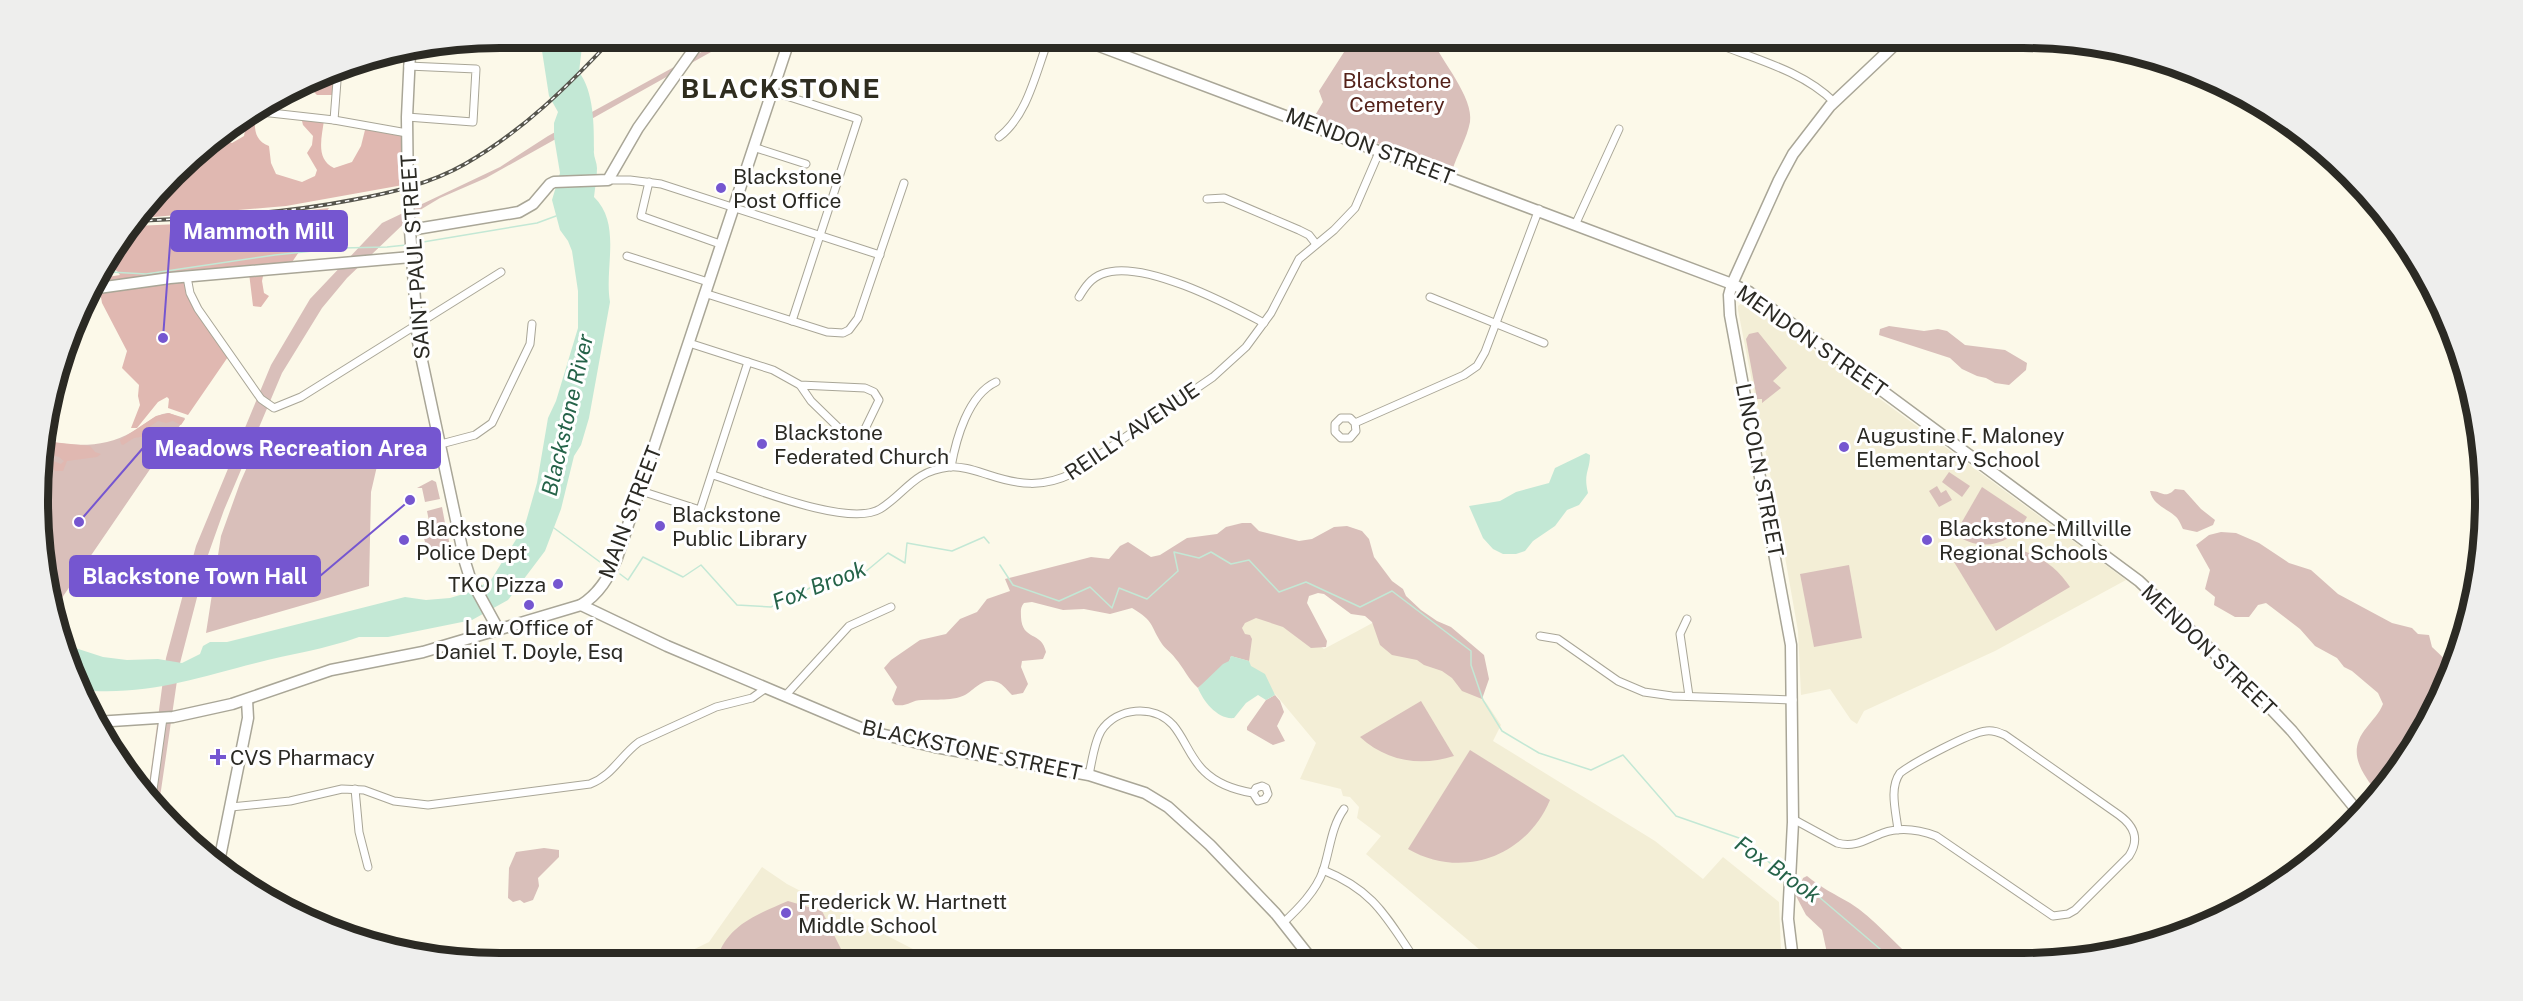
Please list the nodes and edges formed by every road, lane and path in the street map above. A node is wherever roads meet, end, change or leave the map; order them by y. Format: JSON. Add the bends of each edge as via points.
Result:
{"nodes":[{"id":1,"x":695,"y":48,"type":"edge"},
{"id":2,"x":786,"y":48,"type":"edge"},
{"id":3,"x":1045,"y":48,"type":"edge"},
{"id":4,"x":1105,"y":48,"type":"edge"},
{"id":5,"x":1728,"y":48,"type":"edge"},
{"id":6,"x":1891,"y":48,"type":"edge"},
{"id":7,"x":409,"y":58,"type":"edge"},
{"id":8,"x":408,"y":66,"type":"junction"},
{"id":9,"x":337,"y":78,"type":"edge"},
{"id":10,"x":771,"y":91,"type":"junction"},
{"id":11,"x":1834,"y":102,"type":"junction"},
{"id":12,"x":268,"y":113,"type":"edge"},
{"id":13,"x":407,"y":117,"type":"junction"},
{"id":14,"x":334,"y":120,"type":"junction"},
{"id":15,"x":1618,"y":129,"type":"dead end"},
{"id":16,"x":407,"y":133,"type":"junction"},
{"id":17,"x":999,"y":137,"type":"dead end"},
{"id":18,"x":753,"y":147,"type":"junction"},
{"id":19,"x":1380,"y":150,"type":"junction"},
{"id":20,"x":806,"y":164,"type":"dead end"},
{"id":21,"x":605,"y":180,"type":"junction"},
{"id":22,"x":650,"y":182,"type":"junction"},
{"id":23,"x":904,"y":183,"type":"dead end"},
{"id":24,"x":1207,"y":199,"type":"dead end"},
{"id":25,"x":733,"y":206,"type":"junction"},
{"id":26,"x":1539,"y":209,"type":"junction"},
{"id":27,"x":1576,"y":223,"type":"junction"},
{"id":28,"x":410,"y":230,"type":"junction"},
{"id":29,"x":819,"y":236,"type":"junction"},
{"id":30,"x":720,"y":244,"type":"junction"},
{"id":31,"x":1316,"y":244,"type":"junction"},
{"id":32,"x":880,"y":255,"type":"junction"},
{"id":33,"x":627,"y":256,"type":"dead end"},
{"id":34,"x":411,"y":257,"type":"junction"},
{"id":35,"x":501,"y":272,"type":"dead end"},
{"id":36,"x":187,"y":277,"type":"junction"},
{"id":37,"x":708,"y":282,"type":"junction"},
{"id":38,"x":1732,"y":284,"type":"junction"},
{"id":39,"x":102,"y":288,"type":"edge"},
{"id":40,"x":704,"y":294,"type":"junction"},
{"id":41,"x":1079,"y":297,"type":"dead end"},
{"id":42,"x":1430,"y":297,"type":"dead end"},
{"id":43,"x":792,"y":321,"type":"junction"},
{"id":44,"x":1264,"y":323,"type":"junction"},
{"id":45,"x":532,"y":324,"type":"dead end"},
{"id":46,"x":1496,"y":324,"type":"junction"},
{"id":47,"x":416,"y":325,"type":"junction"},
{"id":48,"x":689,"y":343,"type":"junction"},
{"id":49,"x":1544,"y":343,"type":"dead end"},
{"id":50,"x":748,"y":362,"type":"junction"},
{"id":51,"x":996,"y":382,"type":"dead end"},
{"id":52,"x":800,"y":385,"type":"junction"},
{"id":53,"x":1355,"y":423,"type":"dead end"},
{"id":54,"x":441,"y":444,"type":"junction"},
{"id":55,"x":951,"y":467,"type":"junction"},
{"id":56,"x":713,"y":474,"type":"junction"},
{"id":57,"x":640,"y":491,"type":"junction"},
{"id":58,"x":581,"y":605,"type":"junction"},
{"id":59,"x":891,"y":607,"type":"dead end"},
{"id":60,"x":1687,"y":619,"type":"dead end"},
{"id":61,"x":498,"y":629,"type":"junction"},
{"id":62,"x":1540,"y":636,"type":"dead end"},
{"id":63,"x":766,"y":688,"type":"junction"},
{"id":64,"x":785,"y":696,"type":"junction"},
{"id":65,"x":1689,"y":696,"type":"junction"},
{"id":66,"x":247,"y":700,"type":"junction"},
{"id":67,"x":1793,"y":700,"type":"junction"},
{"id":68,"x":163,"y":718,"type":"junction"},
{"id":69,"x":106,"y":721,"type":"edge"},
{"id":70,"x":1089,"y":775,"type":"junction"},
{"id":71,"x":355,"y":789,"type":"junction"},
{"id":72,"x":153,"y":790,"type":"edge"},
{"id":73,"x":1253,"y":793,"type":"dead end"},
{"id":74,"x":231,"y":807,"type":"junction"},
{"id":75,"x":2355,"y":807,"type":"edge"},
{"id":76,"x":1344,"y":809,"type":"dead end"},
{"id":77,"x":1793,"y":819,"type":"junction"},
{"id":78,"x":1898,"y":830,"type":"junction"},
{"id":79,"x":220,"y":855,"type":"edge"},
{"id":80,"x":368,"y":867,"type":"dead end"},
{"id":81,"x":1323,"y":870,"type":"junction"},
{"id":82,"x":1283,"y":923,"type":"junction"},
{"id":83,"x":1306,"y":953,"type":"edge"},
{"id":84,"x":1410,"y":953,"type":"edge"},
{"id":85,"x":1792,"y":953,"type":"edge"}],
"edges":[{"from":1,"to":21,"type":"main road"},
{"from":2,"to":10,"type":"main road","name":"MAIN STREET"},
{"from":3,"to":17,"type":"street","via":[[1020,113]]},
{"from":4,"to":19,"type":"main road","name":"MENDON STREET"},
{"from":5,"to":11,"type":"street","via":[[1813,85]]},
{"from":6,"to":11,"type":"main road","name":"LINCOLN STREET"},
{"from":7,"to":8,"type":"main road","name":"SAINT PAUL STREET"},
{"from":8,"to":13,"type":"main road","name":"SAINT PAUL STREET"},
{"from":8,"to":13,"type":"street","via":[[477,69],[473,122]]},
{"from":9,"to":14,"type":"street"},
{"from":10,"to":18,"type":"main road","name":"MAIN STREET"},
{"from":10,"to":29,"type":"street","via":[[858,119]]},
{"from":11,"to":38,"type":"main road","name":"LINCOLN STREET","via":[[1783,171]]},
{"from":12,"to":14,"type":"street"},
{"from":13,"to":16,"type":"main road","name":"SAINT PAUL STREET"},
{"from":14,"to":16,"type":"street"},
{"from":15,"to":27,"type":"street"},
{"from":16,"to":28,"type":"main road","name":"SAINT PAUL STREET"},
{"from":18,"to":20,"type":"street"},
{"from":18,"to":25,"type":"main road","name":"MAIN STREET"},
{"from":19,"to":26,"type":"main road","name":"MENDON STREET"},
{"from":19,"to":31,"type":"street","name":"REILLY AVENUE","via":[[1355,208]]},
{"from":21,"to":22,"type":"street"},
{"from":21,"to":28,"type":"main road","via":[[554,182],[533,204],[519,212]]},
{"from":22,"to":25,"type":"street"},
{"from":22,"to":30,"type":"street","via":[[641,216]]},
{"from":23,"to":32,"type":"street"},
{"from":24,"to":31,"type":"street","via":[[1224,198],[1299,230]]},
{"from":25,"to":29,"type":"street"},
{"from":25,"to":30,"type":"main road","name":"MAIN STREET"},
{"from":26,"to":27,"type":"main road","name":"MENDON STREET"},
{"from":26,"to":46,"type":"street"},
{"from":27,"to":38,"type":"main road","name":"MENDON STREET"},
{"from":28,"to":34,"type":"main road","name":"SAINT PAUL STREET"},
{"from":29,"to":32,"type":"street"},
{"from":29,"to":43,"type":"street"},
{"from":30,"to":37,"type":"main road","name":"MAIN STREET"},
{"from":31,"to":44,"type":"street","name":"REILLY AVENUE","via":[[1294,266]]},
{"from":32,"to":43,"type":"street","via":[[858,318],[849,330],[827,332]]},
{"from":33,"to":37,"type":"street"},
{"from":34,"to":36,"type":"main road"},
{"from":34,"to":47,"type":"main road","name":"SAINT PAUL STREET"},
{"from":35,"to":47,"type":"street"},
{"from":36,"to":39,"type":"main road"},
{"from":36,"to":47,"type":"street","via":[[198,309],[255,392],[272,408],[301,397]]},
{"from":37,"to":40,"type":"main road","name":"MAIN STREET"},
{"from":38,"to":67,"type":"main road","name":"LINCOLN STREET","via":[[1730,315],[1789,624]]},
{"from":38,"to":75,"type":"main road","name":"MENDON STREET","via":[[1808,335],[2139,581],[2256,693]]},
{"from":40,"to":43,"type":"street"},
{"from":40,"to":48,"type":"main road","name":"MAIN STREET"},
{"from":41,"to":44,"type":"street","via":[[1090,281],[1101,274],[1133,270],[1155,275]]},
{"from":42,"to":46,"type":"street"},
{"from":44,"to":55,"type":"street","name":"REILLY AVENUE","via":[[1246,347],[1213,377],[1062,479],[1042,484],[1015,483]]},
{"from":45,"to":54,"type":"street","via":[[529,346],[492,423],[475,435]]},
{"from":46,"to":49,"type":"street"},
{"from":46,"to":53,"type":"street","via":[[1473,370]]},
{"from":47,"to":54,"type":"main road","name":"SAINT PAUL STREET","via":[[426,390]]},
{"from":48,"to":50,"type":"street"},
{"from":48,"to":57,"type":"main road","name":"MAIN STREET"},
{"from":50,"to":52,"type":"street"},
{"from":50,"to":56,"type":"street"},
{"from":51,"to":55,"type":"street","via":[[980,394],[960,429]]},
{"from":52,"to":52,"type":"street","via":[[847,436],[863,433],[879,400],[865,388]]},
{"from":54,"to":61,"type":"main road","name":"SAINT PAUL STREET","via":[[470,578]]},
{"from":55,"to":56,"type":"street","name":"REILLY AVENUE","via":[[917,478],[881,508],[859,514],[804,505]]},
{"from":56,"to":57,"type":"street","via":[[700,510]]},
{"from":57,"to":58,"type":"main road","name":"MAIN STREET","via":[[610,574],[600,590]]},
{"from":58,"to":61,"type":"main road","name":"MAIN STREET"},
{"from":58,"to":63,"type":"main road","name":"BLACKSTONE STREET"},
{"from":59,"to":64,"type":"street","via":[[849,626]]},
{"from":60,"to":65,"type":"street","via":[[1680,634]]},
{"from":61,"to":66,"type":"main road","name":"MAIN STREET","via":[[423,652],[327,671]]},
{"from":62,"to":65,"type":"street","via":[[1558,639],[1635,689]]},
{"from":63,"to":64,"type":"main road","name":"BLACKSTONE STREET"},
{"from":63,"to":71,"type":"street","via":[[752,698],[716,707],[646,739],[630,749],[603,779],[590,784],[428,805],[394,801]]},
{"from":64,"to":70,"type":"main road","name":"BLACKSTONE STREET","via":[[881,735]]},
{"from":65,"to":67,"type":"street"},
{"from":66,"to":68,"type":"main road","name":"MAIN STREET"},
{"from":66,"to":74,"type":"main road","via":[[248,718]]},
{"from":67,"to":77,"type":"main road","name":"LINCOLN STREET"},
{"from":68,"to":69,"type":"main road","name":"MAIN STREET"},
{"from":68,"to":72,"type":"street"},
{"from":70,"to":73,"type":"street","via":[[1098,736],[1106,725],[1122,714],[1143,711],[1164,718],[1175,728],[1204,771],[1225,785]]},
{"from":70,"to":82,"type":"main road","name":"BLACKSTONE STREET","via":[[1131,787],[1169,807]]},
{"from":71,"to":74,"type":"street"},
{"from":71,"to":80,"type":"street","via":[[359,832]]},
{"from":74,"to":79,"type":"main road"},
{"from":76,"to":81,"type":"street","via":[[1336,823]]},
{"from":77,"to":78,"type":"street","via":[[1845,845]]},
{"from":77,"to":85,"type":"main road","name":"LINCOLN STREET","via":[[1788,919]]},
{"from":78,"to":78,"type":"street","via":[[1936,836],[2053,916],[2075,910],[2129,856],[2136,838],[2131,825],[2119,815],[2004,735],[1987,730],[1900,772],[1894,794]]},
{"from":81,"to":82,"type":"street","via":[[1310,894]]},
{"from":81,"to":84,"type":"street","via":[[1365,893]]},
{"from":82,"to":83,"type":"main road","name":"BLACKSTONE STREET"}]}
